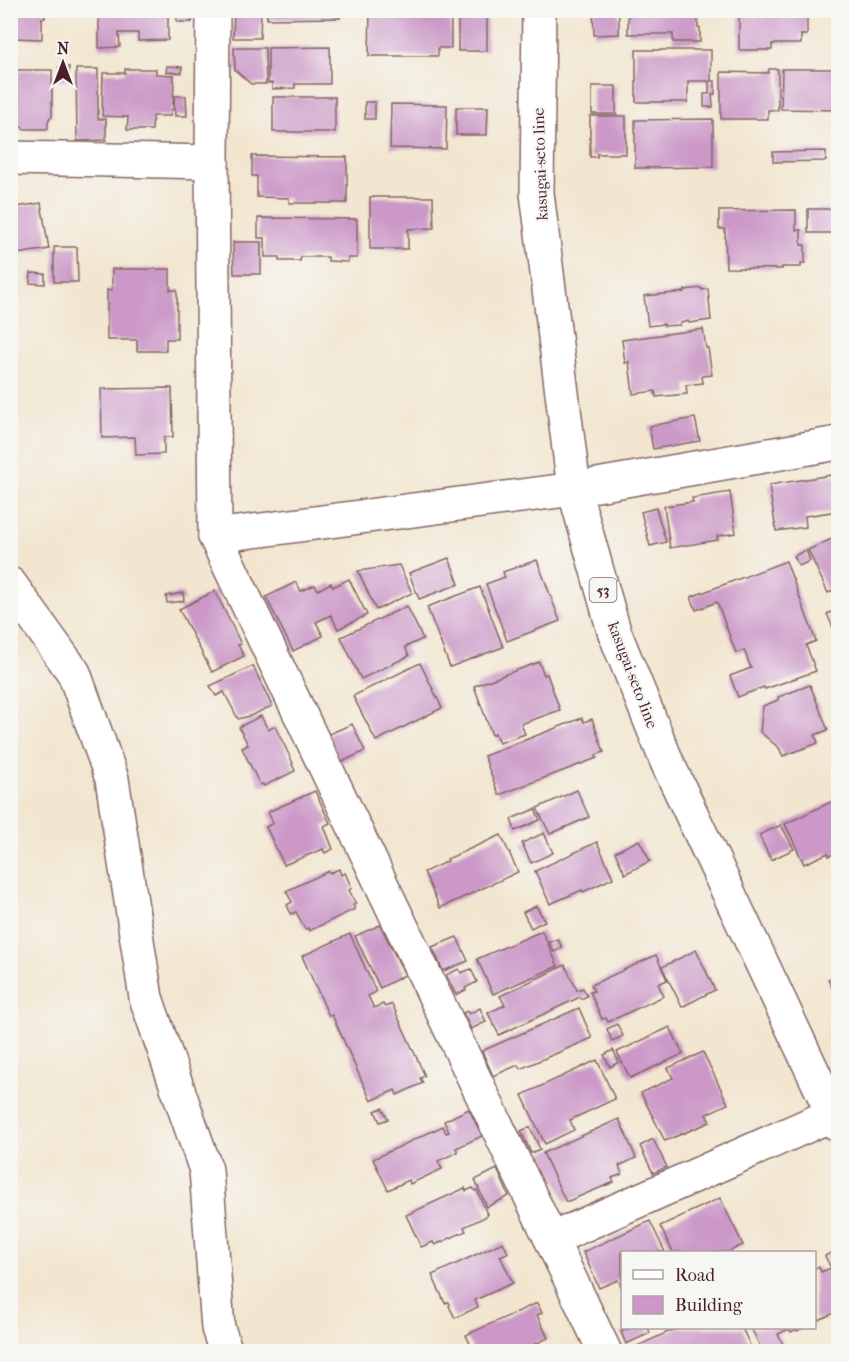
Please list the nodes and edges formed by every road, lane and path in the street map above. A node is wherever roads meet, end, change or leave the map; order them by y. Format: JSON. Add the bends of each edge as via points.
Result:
{"nodes":[{"id":1,"x":213,"y":10,"type":"edge"},
{"id":2,"x":539,"y":10,"type":"edge"},
{"id":3,"x":10,"y":158,"type":"edge"},
{"id":4,"x":212,"y":162,"type":"junction"},
{"id":5,"x":838,"y":443,"type":"edge"},
{"id":6,"x":574,"y":489,"type":"junction"},
{"id":7,"x":215,"y":536,"type":"junction"},
{"id":8,"x":10,"y":584,"type":"edge"},
{"id":9,"x":837,"y":1117,"type":"edge"},
{"id":10,"x":552,"y":1239,"type":"junction"},
{"id":11,"x":226,"y":1352,"type":"edge"},
{"id":12,"x":605,"y":1352,"type":"edge"}],
"edges":[{"from":1,"to":4,"type":"street"},
{"from":2,"to":6,"type":"street","name":"kasugai-seto line","number":"53","via":[[537,193]]},
{"from":3,"to":4,"type":"street"},
{"from":4,"to":7,"type":"street"},
{"from":5,"to":6,"type":"street"},
{"from":6,"to":7,"type":"street"},
{"from":6,"to":9,"type":"street","name":"kasugai-seto line","number":"53","via":[[614,631],[666,762]]},
{"from":7,"to":10,"type":"street"},
{"from":8,"to":11,"type":"street","via":[[74,673],[112,779],[146,998],[206,1170],[218,1328]]},
{"from":9,"to":10,"type":"street"},
{"from":10,"to":12,"type":"street"}]}
